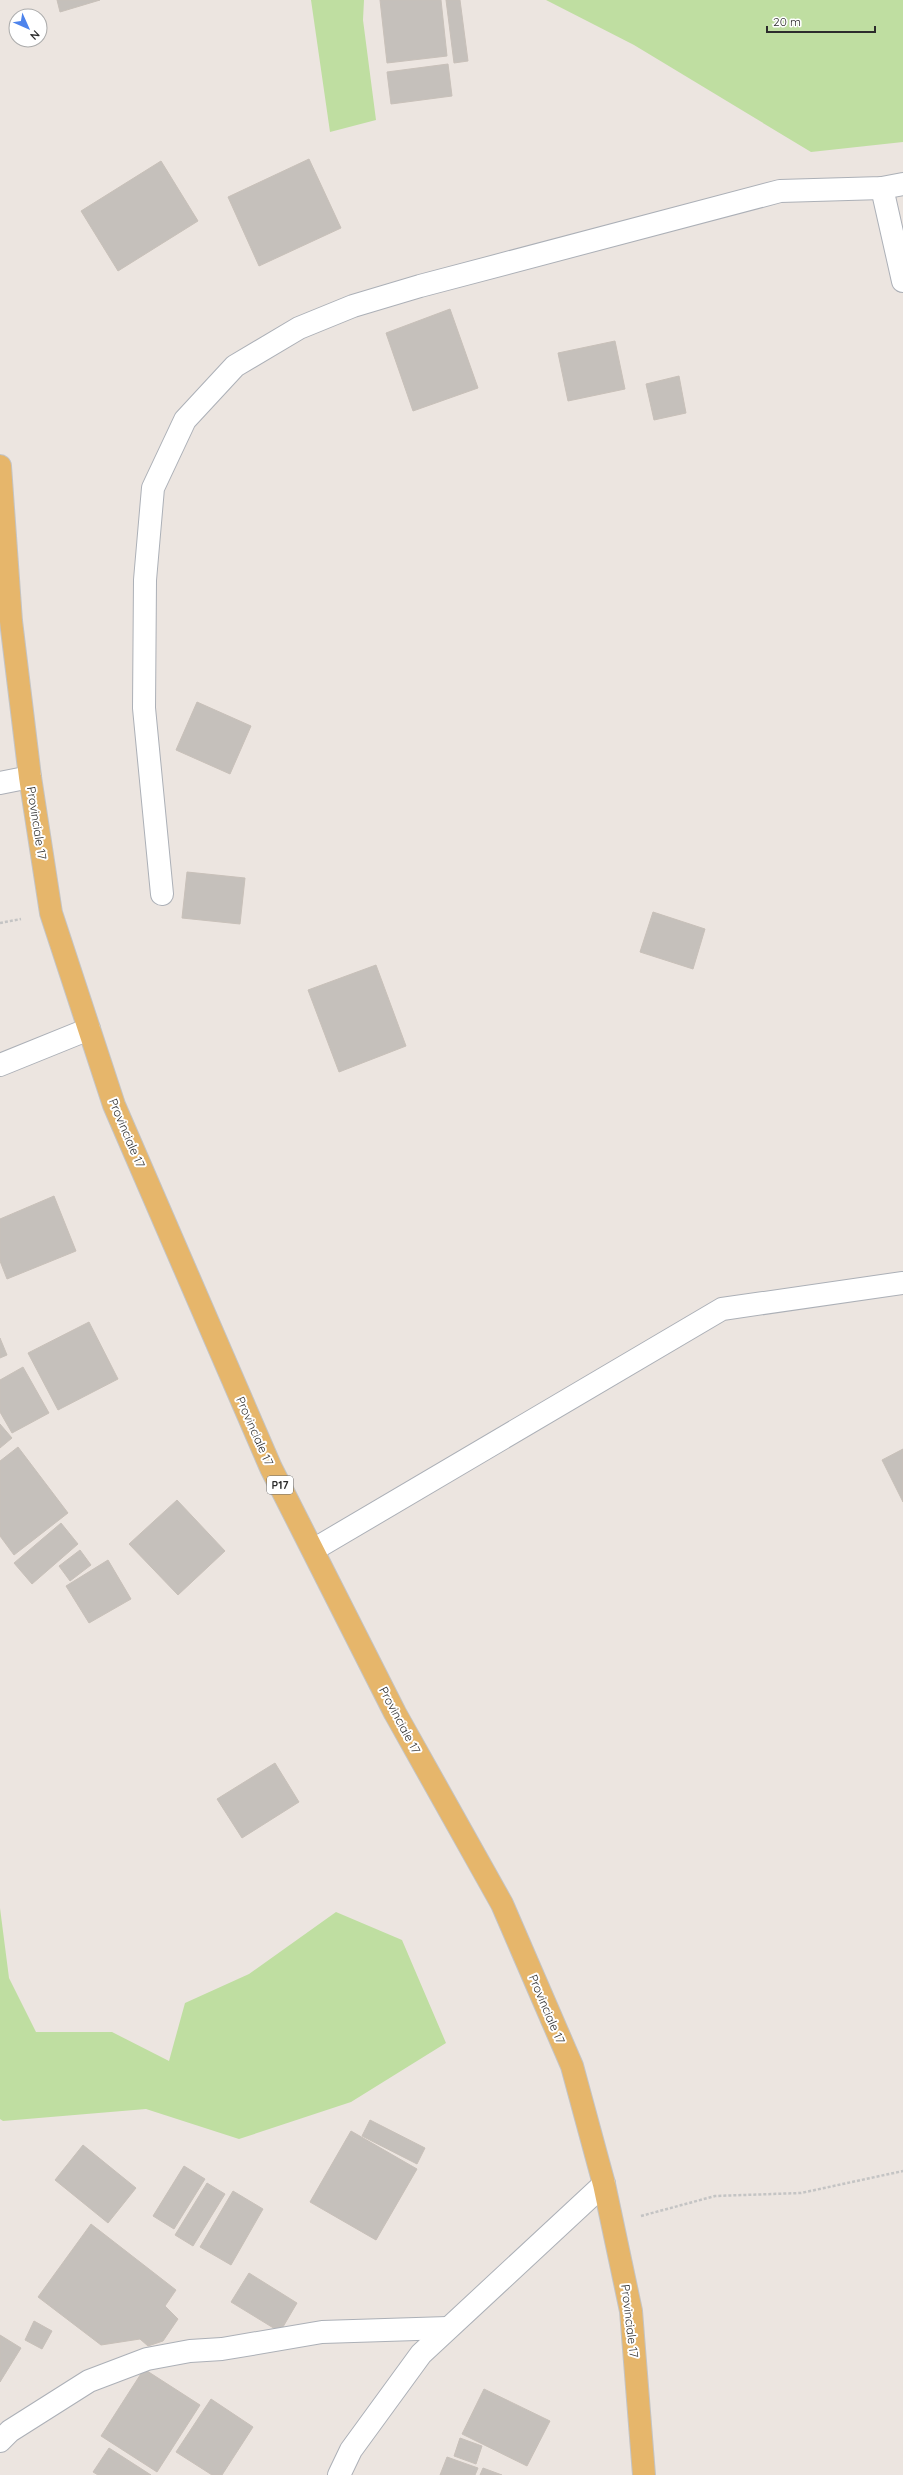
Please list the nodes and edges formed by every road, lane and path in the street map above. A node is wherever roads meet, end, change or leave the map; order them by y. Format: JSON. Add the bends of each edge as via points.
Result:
{"nodes":[{"id":1,"x":903,"y":184,"type":"edge"},
{"id":2,"x":882,"y":188,"type":"junction"},
{"id":3,"x":903,"y":281,"type":"edge"},
{"id":4,"x":0,"y":466,"type":"edge"},
{"id":5,"x":30,"y":777,"type":"junction"},
{"id":6,"x":0,"y":783,"type":"edge"},
{"id":7,"x":162,"y":894,"type":"dead end"},
{"id":8,"x":89,"y":1029,"type":"junction"},
{"id":9,"x":0,"y":1065,"type":"edge"},
{"id":10,"x":903,"y":1283,"type":"edge"},
{"id":11,"x":313,"y":1550,"type":"junction"},
{"id":12,"x":903,"y":2171,"type":"edge"},
{"id":13,"x":604,"y":2184,"type":"junction"},
{"id":14,"x":614,"y":2224,"type":"junction"},
{"id":15,"x":448,"y":2328,"type":"junction"},
{"id":16,"x":0,"y":2441,"type":"edge"},
{"id":17,"x":339,"y":2475,"type":"edge"},
{"id":18,"x":644,"y":2475,"type":"edge"}],
"edges":[{"from":1,"to":2,"type":"street"},
{"from":2,"to":3,"type":"street"},
{"from":2,"to":7,"type":"street","via":[[780,191],[420,286],[353,306],[299,328],[235,366],[185,420],[153,488],[145,580],[144,708]]},
{"from":4,"to":5,"type":"main road","name":"Provinciale 17","number":"P17","via":[[11,621]]},
{"from":5,"to":6,"type":"street"},
{"from":5,"to":8,"type":"main road","name":"Provinciale 17","number":"P17","via":[[51,913]]},
{"from":8,"to":9,"type":"street"},
{"from":8,"to":11,"type":"main road","name":"Provinciale 17","number":"P17","via":[[117,1112],[271,1468]]},
{"from":10,"to":11,"type":"street","via":[[722,1309]]},
{"from":11,"to":13,"type":"main road","name":"Provinciale 17","number":"P17","via":[[395,1713],[502,1904],[572,2066]]},
{"from":12,"to":14,"type":"path","via":[[801,2193],[715,2196]]},
{"from":13,"to":14,"type":"main road","name":"Provinciale 17","number":"P17"},
{"from":13,"to":15,"type":"street"},
{"from":14,"to":18,"type":"main road","name":"Provinciale 17","number":"P17","via":[[631,2311]]},
{"from":15,"to":16,"type":"street","via":[[322,2332],[147,2359],[89,2381],[10,2431]]},
{"from":15,"to":17,"type":"street","via":[[421,2354],[351,2450]]}]}
